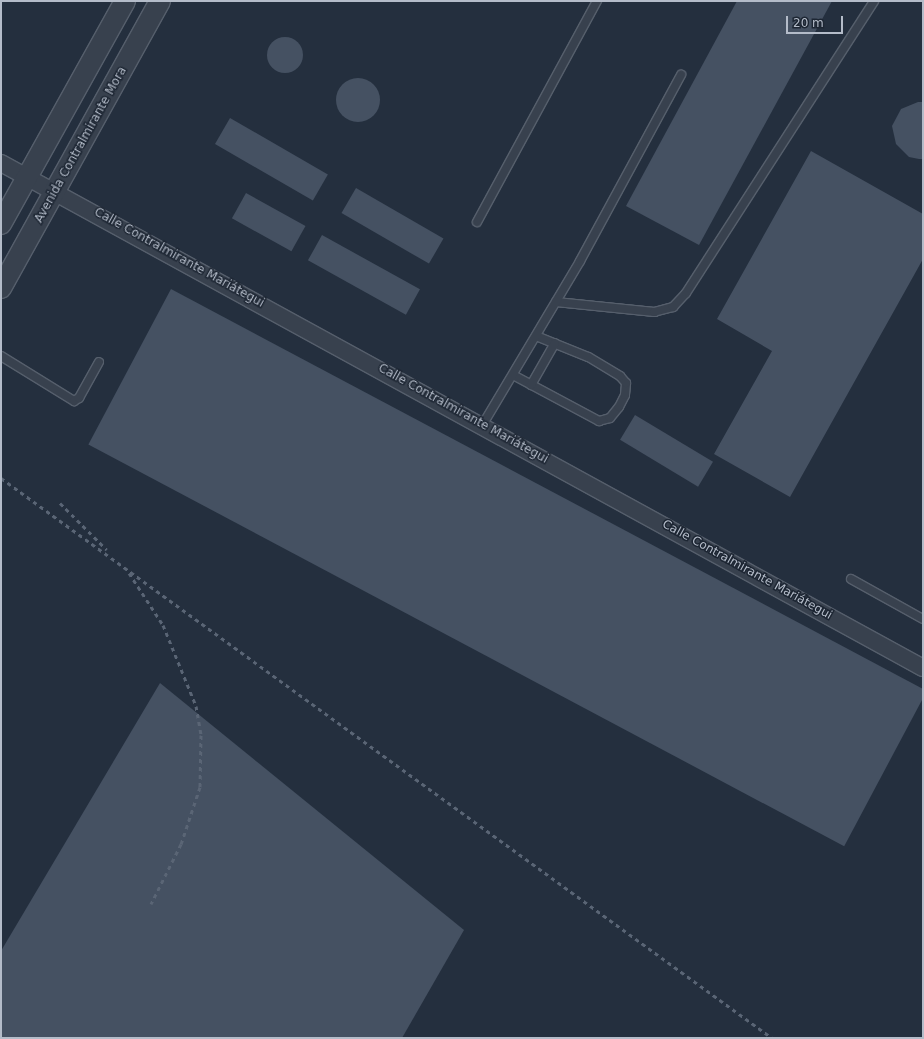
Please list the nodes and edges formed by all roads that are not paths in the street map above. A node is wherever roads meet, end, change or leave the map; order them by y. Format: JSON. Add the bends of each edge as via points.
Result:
{"nodes":[{"id":1,"x":125,"y":1,"type":"edge"},
{"id":2,"x":160,"y":1,"type":"edge"},
{"id":3,"x":597,"y":1,"type":"edge"},
{"id":4,"x":874,"y":1,"type":"edge"},
{"id":5,"x":681,"y":74,"type":"dead end"},
{"id":6,"x":1,"y":163,"type":"edge"},
{"id":7,"x":27,"y":176,"type":"junction"},
{"id":8,"x":56,"y":190,"type":"junction"},
{"id":9,"x":477,"y":222,"type":"dead end"},
{"id":10,"x":1,"y":224,"type":"edge"},
{"id":11,"x":1,"y":288,"type":"edge"},
{"id":12,"x":556,"y":302,"type":"junction"},
{"id":13,"x":536,"y":336,"type":"junction"},
{"id":14,"x":555,"y":343,"type":"junction"},
{"id":15,"x":1,"y":356,"type":"edge"},
{"id":16,"x":99,"y":362,"type":"dead end"},
{"id":17,"x":513,"y":375,"type":"junction"},
{"id":18,"x":531,"y":385,"type":"junction"},
{"id":19,"x":483,"y":424,"type":"junction"},
{"id":20,"x":851,"y":579,"type":"dead end"},
{"id":21,"x":923,"y":619,"type":"edge"},
{"id":22,"x":923,"y":668,"type":"edge"}],
"edges":[{"from":1,"to":7,"type":"street"},
{"from":2,"to":8,"type":"street","name":"Avenida Contralmirante Mora"},
{"from":3,"to":9,"type":"lane"},
{"from":4,"to":12,"type":"lane","via":[[686,293],[673,307],[654,312]]},
{"from":5,"to":12,"type":"lane"},
{"from":6,"to":7,"type":"street","name":"Calle Contralmirante Mariátegui"},
{"from":7,"to":8,"type":"street","name":"Calle Contralmirante Mariátegui"},
{"from":7,"to":10,"type":"street"},
{"from":8,"to":11,"type":"street","name":"Avenida Contralmirante Mora"},
{"from":8,"to":19,"type":"street","name":"Calle Contralmirante Mariátegui"},
{"from":12,"to":13,"type":"lane"},
{"from":13,"to":14,"type":"lane"},
{"from":13,"to":17,"type":"lane"},
{"from":14,"to":18,"type":"lane"},
{"from":14,"to":18,"type":"lane","via":[[620,376],[626,383],[625,395],[619,407],[610,418],[599,421]]},
{"from":15,"to":16,"type":"lane","via":[[74,401],[79,398]]},
{"from":17,"to":18,"type":"lane"},
{"from":17,"to":19,"type":"lane"},
{"from":19,"to":22,"type":"street","name":"Calle Contralmirante Mariátegui"},
{"from":20,"to":21,"type":"lane"}]}
